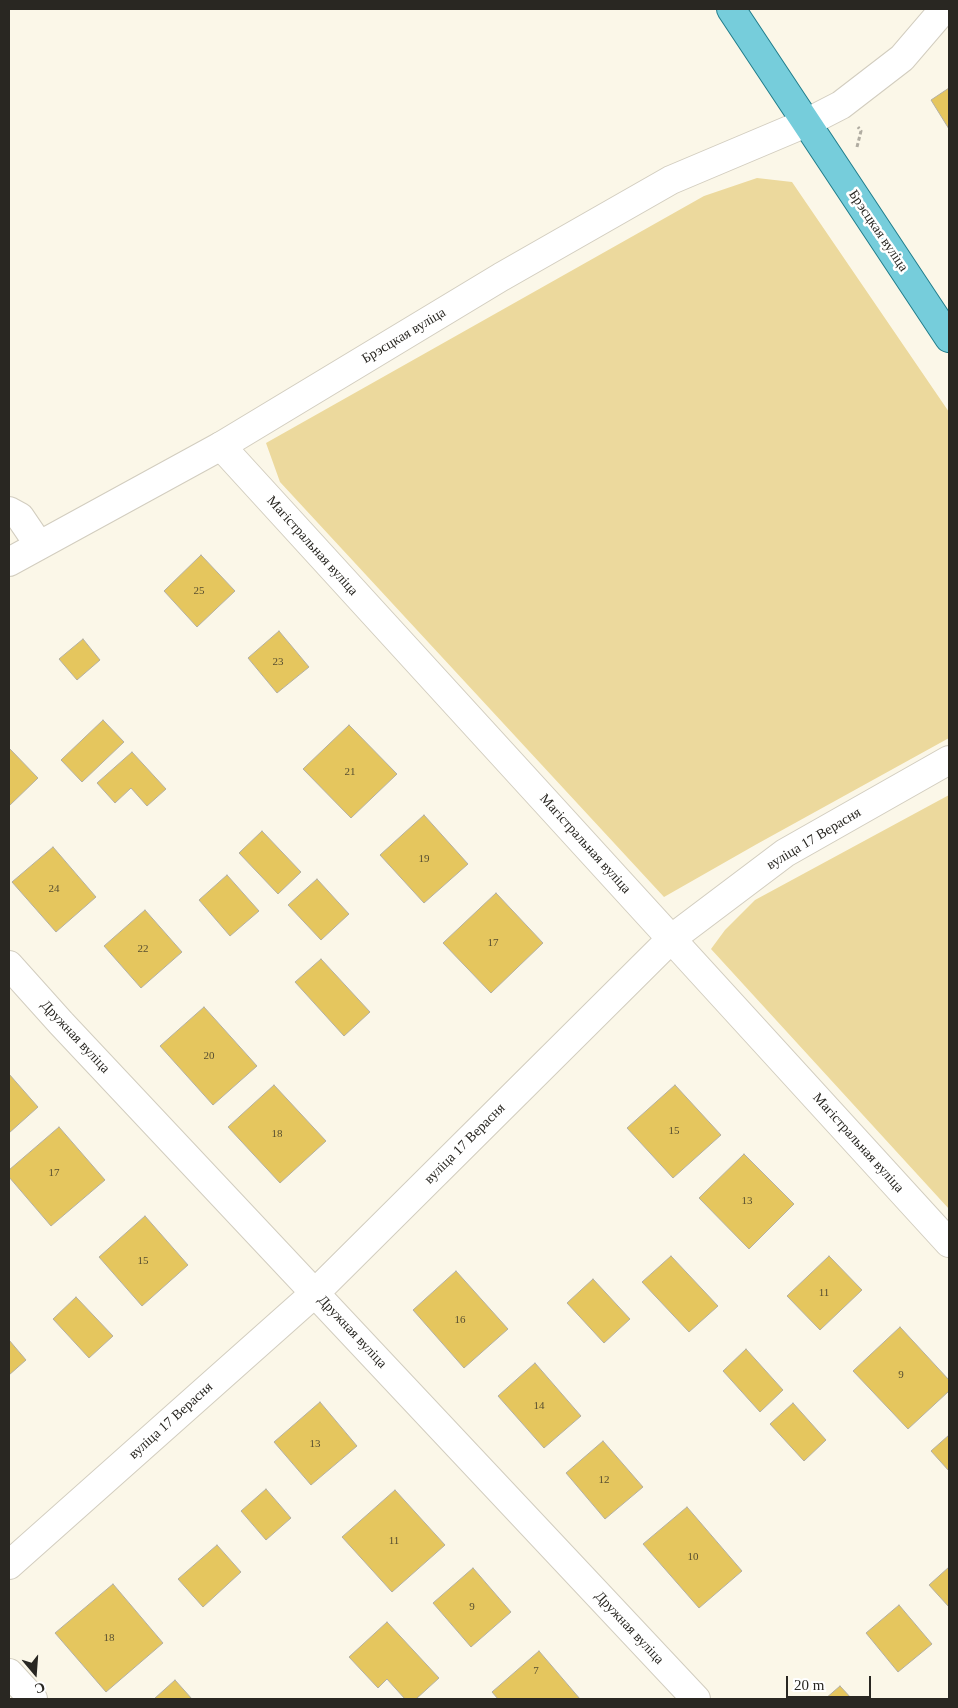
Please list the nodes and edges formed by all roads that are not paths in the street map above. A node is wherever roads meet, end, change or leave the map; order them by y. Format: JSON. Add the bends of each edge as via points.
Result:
{"nodes":[{"id":1,"x":731,"y":9,"type":"edge"},
{"id":2,"x":944,"y":9,"type":"edge"},
{"id":3,"x":806,"y":123,"type":"junction"},
{"id":4,"x":949,"y":338,"type":"edge"},
{"id":5,"x":221,"y":446,"type":"junction"},
{"id":6,"x":9,"y":511,"type":"edge"},
{"id":7,"x":39,"y":545,"type":"junction"},
{"id":8,"x":9,"y":562,"type":"edge"},
{"id":9,"x":949,"y":760,"type":"edge"},
{"id":10,"x":672,"y":939,"type":"junction"},
{"id":11,"x":9,"y":964,"type":"edge"},
{"id":12,"x":949,"y":1243,"type":"edge"},
{"id":13,"x":316,"y":1292,"type":"junction"},
{"id":14,"x":9,"y":1565,"type":"edge"},
{"id":15,"x":9,"y":1673,"type":"edge"},
{"id":16,"x":33,"y":1699,"type":"edge"},
{"id":17,"x":696,"y":1699,"type":"edge"}],
"edges":[{"from":1,"to":3,"type":"main road","name":"Брэсцкая вуліца"},
{"from":2,"to":3,"type":"street","via":[[902,58],[841,105]]},
{"from":3,"to":4,"type":"main road","name":"Брэсцкая вуліца"},
{"from":3,"to":5,"type":"street","name":"Брэсцкая вуліца","via":[[671,180],[501,277]]},
{"from":5,"to":7,"type":"street","name":"Брэсцкая вуліца"},
{"from":5,"to":10,"type":"street","name":"Магістральная вуліца"},
{"from":6,"to":7,"type":"street","via":[[20,517]]},
{"from":7,"to":8,"type":"street","name":"Брэсцкая вуліца"},
{"from":9,"to":10,"type":"street","name":"вуліца 17 Верасня","via":[[785,853]]},
{"from":10,"to":12,"type":"street","name":"Магістральная вуліца"},
{"from":10,"to":13,"type":"street","name":"вуліца 17 Верасня"},
{"from":11,"to":13,"type":"street","name":"Дружная вуліца"},
{"from":13,"to":14,"type":"street","name":"вуліца 17 Верасня"},
{"from":13,"to":17,"type":"street","name":"Дружная вуліца"},
{"from":15,"to":16,"type":"street"}]}
